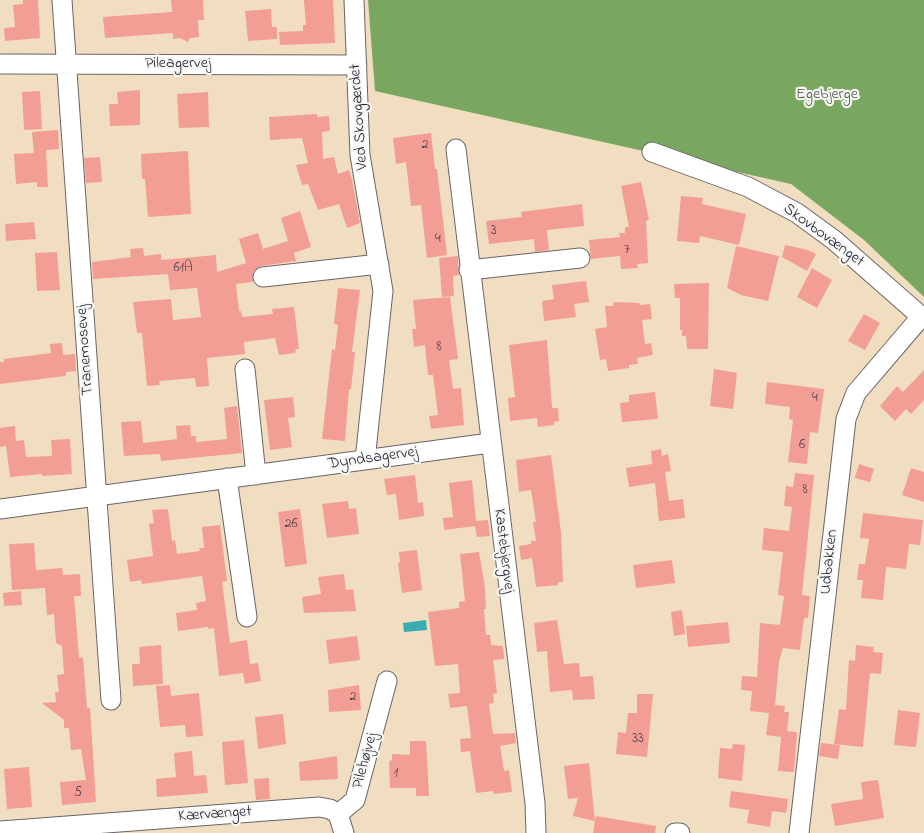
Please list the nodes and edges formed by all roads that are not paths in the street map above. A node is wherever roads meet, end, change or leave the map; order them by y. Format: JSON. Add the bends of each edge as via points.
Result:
{"nodes":[{"id":1,"x":62,"y":0,"type":"edge"},
{"id":2,"x":354,"y":0,"type":"edge"},
{"id":3,"x":66,"y":63,"type":"junction"},
{"id":4,"x":0,"y":64,"type":"edge"},
{"id":5,"x":357,"y":64,"type":"junction"},
{"id":6,"x":456,"y":149,"type":"dead end"},
{"id":7,"x":652,"y":152,"type":"dead end"},
{"id":8,"x":580,"y":258,"type":"dead end"},
{"id":9,"x":379,"y":264,"type":"junction"},
{"id":10,"x":469,"y":270,"type":"junction"},
{"id":11,"x":264,"y":278,"type":"dead end"},
{"id":12,"x":923,"y":318,"type":"edge"},
{"id":13,"x":245,"y":369,"type":"dead end"},
{"id":14,"x":490,"y":443,"type":"junction"},
{"id":15,"x":365,"y":460,"type":"junction"},
{"id":16,"x":256,"y":475,"type":"junction"},
{"id":17,"x":227,"y":478,"type":"junction"},
{"id":18,"x":97,"y":496,"type":"junction"},
{"id":19,"x":0,"y":509,"type":"edge"},
{"id":20,"x":246,"y":617,"type":"dead end"},
{"id":21,"x":387,"y":681,"type":"dead end"},
{"id":22,"x":111,"y":700,"type":"dead end"},
{"id":23,"x":338,"y":814,"type":"junction"},
{"id":24,"x":118,"y":828,"type":"edge"},
{"id":25,"x":0,"y":831,"type":"edge"},
{"id":26,"x":344,"y":833,"type":"edge"},
{"id":27,"x":536,"y":833,"type":"edge"},
{"id":28,"x":675,"y":833,"type":"edge"},
{"id":29,"x":680,"y":833,"type":"edge"},
{"id":30,"x":799,"y":833,"type":"edge"}],
"edges":[{"from":1,"to":3,"type":"street","name":"Tranemosevej"},
{"from":2,"to":5,"type":"street","name":"Ved Skovgærdet"},
{"from":3,"to":4,"type":"street","name":"Pileagervej"},
{"from":3,"to":5,"type":"street","name":"Pileagervej"},
{"from":3,"to":18,"type":"street","name":"Tranemosevej"},
{"from":5,"to":9,"type":"street","name":"Ved Skovgærdet","via":[[360,155]]},
{"from":6,"to":10,"type":"street","name":"Kastebjergvej"},
{"from":7,"to":12,"type":"street","name":"Skovbovænget","via":[[748,187],[797,213],[834,240]]},
{"from":8,"to":10,"type":"street"},
{"from":9,"to":11,"type":"street"},
{"from":9,"to":15,"type":"street","name":"Ved Skovgærdet","via":[[383,291]]},
{"from":10,"to":14,"type":"street","name":"Kastebjergvej"},
{"from":12,"to":30,"type":"street","name":"Udbakken","via":[[856,392],[846,419]]},
{"from":13,"to":16,"type":"street"},
{"from":14,"to":15,"type":"street","name":"Dyndsagervej"},
{"from":14,"to":27,"type":"street","name":"Kastebjergvej","via":[[535,803]]},
{"from":15,"to":16,"type":"street","name":"Dyndsagervej"},
{"from":16,"to":17,"type":"street","name":"Dyndsagervej"},
{"from":17,"to":18,"type":"street","name":"Dyndsagervej"},
{"from":17,"to":20,"type":"street"},
{"from":18,"to":19,"type":"street","name":"Dyndsagervej"},
{"from":18,"to":22,"type":"street","name":"Tranemosevej"},
{"from":21,"to":23,"type":"street","name":"Pilehøjvej","via":[[355,800]]},
{"from":23,"to":24,"type":"street","name":"Kærvænget","via":[[319,807]]},
{"from":23,"to":26,"type":"street"},
{"from":24,"to":25,"type":"street","name":"Kærvænget"},
{"from":28,"to":29,"type":"street"}]}
